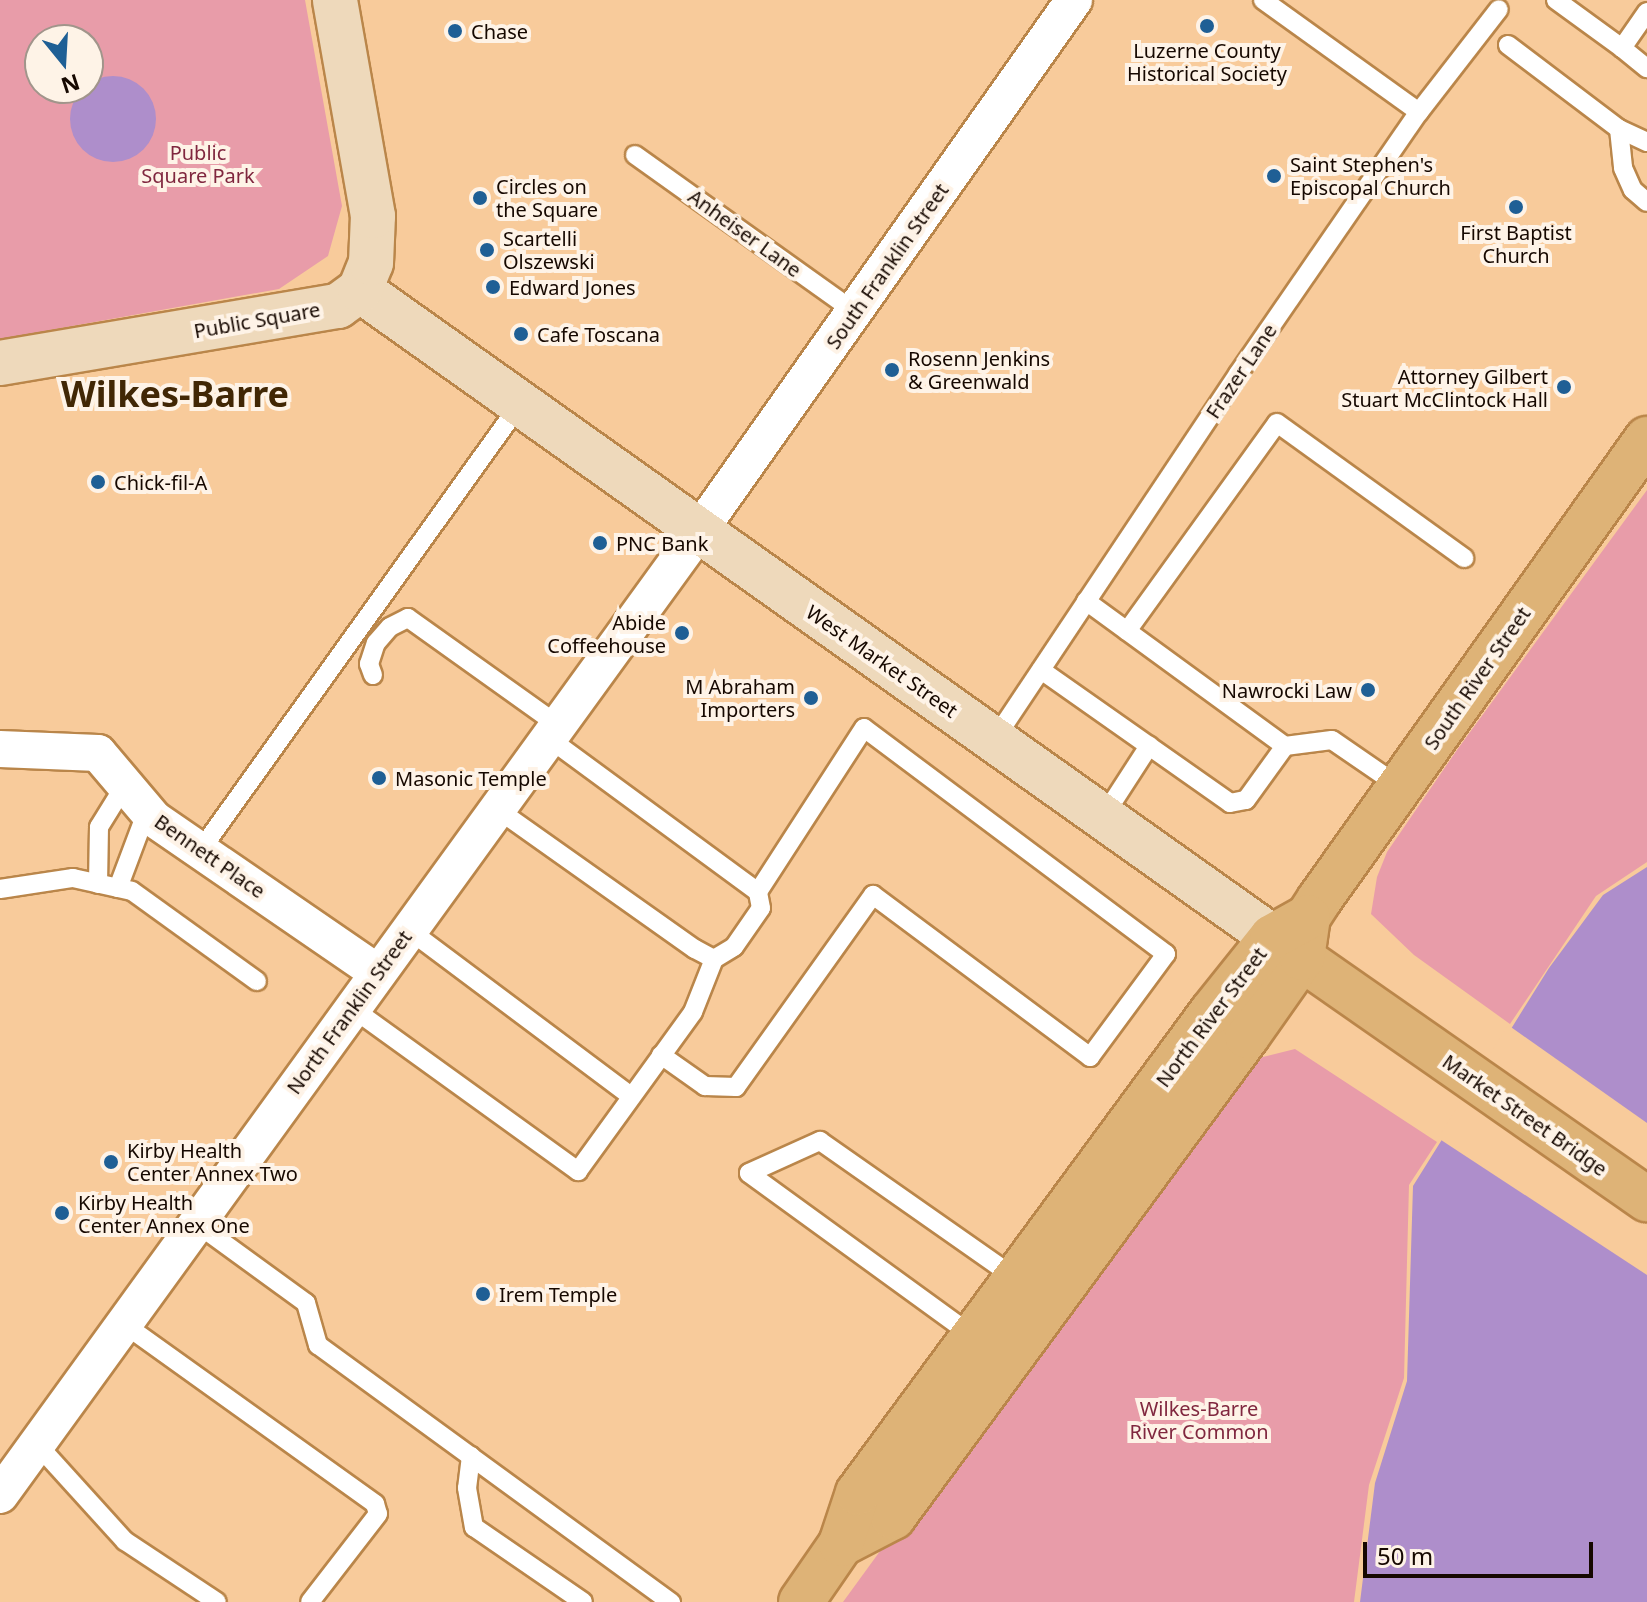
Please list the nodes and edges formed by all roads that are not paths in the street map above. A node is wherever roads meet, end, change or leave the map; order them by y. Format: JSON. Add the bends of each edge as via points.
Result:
{"nodes":[{"id":1,"x":335,"y":0,"type":"edge"},
{"id":2,"x":1074,"y":0,"type":"edge"},
{"id":3,"x":1263,"y":0,"type":"edge"},
{"id":4,"x":1556,"y":0,"type":"edge"},
{"id":5,"x":1499,"y":9,"type":"dead end"},
{"id":6,"x":1647,"y":12,"type":"edge"},
{"id":7,"x":1508,"y":45,"type":"dead end"},
{"id":8,"x":1622,"y":48,"type":"junction"},
{"id":9,"x":1647,"y":68,"type":"edge"},
{"id":10,"x":1419,"y":112,"type":"junction"},
{"id":11,"x":1619,"y":129,"type":"junction"},
{"id":12,"x":1647,"y":142,"type":"edge"},
{"id":13,"x":635,"y":155,"type":"dead end"},
{"id":14,"x":1647,"y":202,"type":"edge"},
{"id":15,"x":360,"y":290,"type":"junction"},
{"id":16,"x":855,"y":312,"type":"junction"},
{"id":17,"x":0,"y":363,"type":"edge"},
{"id":18,"x":520,"y":404,"type":"junction"},
{"id":19,"x":1647,"y":439,"type":"edge"},
{"id":20,"x":699,"y":531,"type":"junction"},
{"id":21,"x":1464,"y":558,"type":"dead end"},
{"id":22,"x":1086,"y":601,"type":"junction"},
{"id":23,"x":1127,"y":631,"type":"junction"},
{"id":24,"x":1041,"y":670,"type":"junction"},
{"id":25,"x":373,"y":675,"type":"dead end"},
{"id":26,"x":553,"y":732,"type":"junction"},
{"id":27,"x":994,"y":740,"type":"junction"},
{"id":28,"x":1149,"y":746,"type":"junction"},
{"id":29,"x":1285,"y":746,"type":"junction"},
{"id":30,"x":0,"y":749,"type":"edge"},
{"id":31,"x":1399,"y":786,"type":"junction"},
{"id":32,"x":136,"y":798,"type":"junction"},
{"id":33,"x":497,"y":809,"type":"junction"},
{"id":34,"x":1102,"y":817,"type":"junction"},
{"id":35,"x":200,"y":851,"type":"junction"},
{"id":36,"x":98,"y":884,"type":"junction"},
{"id":37,"x":118,"y":888,"type":"junction"},
{"id":38,"x":0,"y":889,"type":"edge"},
{"id":39,"x":758,"y":892,"type":"junction"},
{"id":40,"x":409,"y":930,"type":"junction"},
{"id":41,"x":1294,"y":938,"type":"junction"},
{"id":42,"x":714,"y":959,"type":"junction"},
{"id":43,"x":377,"y":972,"type":"junction"},
{"id":44,"x":257,"y":981,"type":"dead end"},
{"id":45,"x":352,"y":1008,"type":"junction"},
{"id":46,"x":1404,"y":1031,"type":"joint"},
{"id":47,"x":661,"y":1055,"type":"junction"},
{"id":48,"x":631,"y":1096,"type":"junction"},
{"id":49,"x":1647,"y":1199,"type":"edge"},
{"id":50,"x":196,"y":1223,"type":"junction"},
{"id":51,"x":1016,"y":1278,"type":"junction"},
{"id":52,"x":124,"y":1324,"type":"junction"},
{"id":53,"x":973,"y":1336,"type":"junction"},
{"id":54,"x":37,"y":1444,"type":"junction"},
{"id":55,"x":471,"y":1456,"type":"junction"},
{"id":56,"x":0,"y":1495,"type":"edge"},
{"id":57,"x":841,"y":1544,"type":"junction"},
{"id":58,"x":217,"y":1602,"type":"edge"},
{"id":59,"x":310,"y":1602,"type":"edge"},
{"id":60,"x":583,"y":1602,"type":"edge"},
{"id":61,"x":671,"y":1602,"type":"edge"},
{"id":62,"x":801,"y":1602,"type":"edge"}],
"edges":[{"from":1,"to":15,"type":"main road","via":[[373,216],[371,263]]},
{"from":2,"to":16,"type":"street","name":"South Franklin Street"},
{"from":3,"to":10,"type":"lane"},
{"from":4,"to":8,"type":"lane"},
{"from":5,"to":10,"type":"lane","name":"Frazer Lane"},
{"from":6,"to":8,"type":"lane"},
{"from":7,"to":11,"type":"lane"},
{"from":8,"to":9,"type":"lane"},
{"from":10,"to":22,"type":"lane","name":"Frazer Lane"},
{"from":11,"to":12,"type":"lane"},
{"from":11,"to":14,"type":"lane","via":[[1623,168],[1633,190]]},
{"from":13,"to":16,"type":"lane","name":"Anheiser Lane"},
{"from":15,"to":17,"type":"main road","name":"Public Square","via":[[338,306]]},
{"from":15,"to":18,"type":"main road","name":"West Market Street"},
{"from":16,"to":20,"type":"street","name":"South Franklin Street"},
{"from":18,"to":20,"type":"main road","name":"West Market Street"},
{"from":18,"to":35,"type":"lane"},
{"from":19,"to":31,"type":"main road","name":"South River Street"},
{"from":20,"to":26,"type":"street","name":"North Franklin Street"},
{"from":20,"to":27,"type":"main road","name":"West Market Street"},
{"from":21,"to":23,"type":"lane","via":[[1277,423]]},
{"from":22,"to":23,"type":"lane"},
{"from":22,"to":24,"type":"lane","name":"Frazer Lane"},
{"from":23,"to":29,"type":"lane"},
{"from":24,"to":27,"type":"lane","name":"Frazer Lane"},
{"from":24,"to":28,"type":"lane"},
{"from":25,"to":26,"type":"lane","via":[[369,664],[376,643],[408,618]]},
{"from":26,"to":33,"type":"street","name":"North Franklin Street"},
{"from":26,"to":39,"type":"lane"},
{"from":27,"to":34,"type":"main road","name":"West Market Street"},
{"from":28,"to":29,"type":"lane","via":[[1230,803],[1246,800]]},
{"from":28,"to":34,"type":"lane"},
{"from":29,"to":31,"type":"lane","via":[[1332,740]]},
{"from":30,"to":32,"type":"street","name":"Bennett Place","via":[[98,753]]},
{"from":31,"to":41,"type":"main road","name":"South River Street"},
{"from":32,"to":35,"type":"street","name":"Bennett Place"},
{"from":32,"to":36,"type":"lane","via":[[99,827]]},
{"from":32,"to":37,"type":"lane"},
{"from":33,"to":40,"type":"street","name":"North Franklin Street"},
{"from":33,"to":42,"type":"lane"},
{"from":34,"to":41,"type":"main road","name":"West Market Street"},
{"from":35,"to":43,"type":"street","name":"Bennett Place"},
{"from":36,"to":37,"type":"lane"},
{"from":36,"to":38,"type":"lane","via":[[73,878]]},
{"from":37,"to":44,"type":"lane","via":[[132,891]]},
{"from":39,"to":42,"type":"lane","via":[[761,908],[734,947]]},
{"from":39,"to":47,"type":"lane","via":[[864,728],[1166,954],[1090,1057],[873,895],[736,1087],[705,1086]]},
{"from":40,"to":43,"type":"street","name":"North Franklin Street"},
{"from":40,"to":48,"type":"lane"},
{"from":41,"to":46,"type":"main road","name":"West Market Street"},
{"from":41,"to":51,"type":"main road","name":"North River Street"},
{"from":41,"to":57,"type":"main road","name":"North River Street","via":[[893,1517]]},
{"from":42,"to":47,"type":"lane","via":[[693,1012]]},
{"from":43,"to":45,"type":"street","name":"North Franklin Street"},
{"from":45,"to":48,"type":"lane","via":[[578,1171]]},
{"from":45,"to":50,"type":"street","name":"North Franklin Street"},
{"from":46,"to":49,"type":"main road","name":"Market Street Bridge"},
{"from":47,"to":48,"type":"lane"},
{"from":50,"to":52,"type":"street","name":"North Franklin Street"},
{"from":50,"to":55,"type":"lane","via":[[306,1303],[318,1345]]},
{"from":51,"to":53,"type":"main road","name":"North River Street"},
{"from":51,"to":53,"type":"lane","via":[[820,1141],[749,1173]]},
{"from":52,"to":54,"type":"street","name":"North Franklin Street"},
{"from":52,"to":59,"type":"lane","via":[[375,1504],[378,1514]]},
{"from":53,"to":57,"type":"main road","name":"North River Street","via":[[858,1493]]},
{"from":54,"to":56,"type":"street","name":"North Franklin Street"},
{"from":54,"to":58,"type":"lane","via":[[115,1531]]},
{"from":55,"to":60,"type":"lane","via":[[467,1488],[474,1527]]},
{"from":55,"to":61,"type":"lane"},
{"from":57,"to":62,"type":"main road","name":"North River Street"}]}
